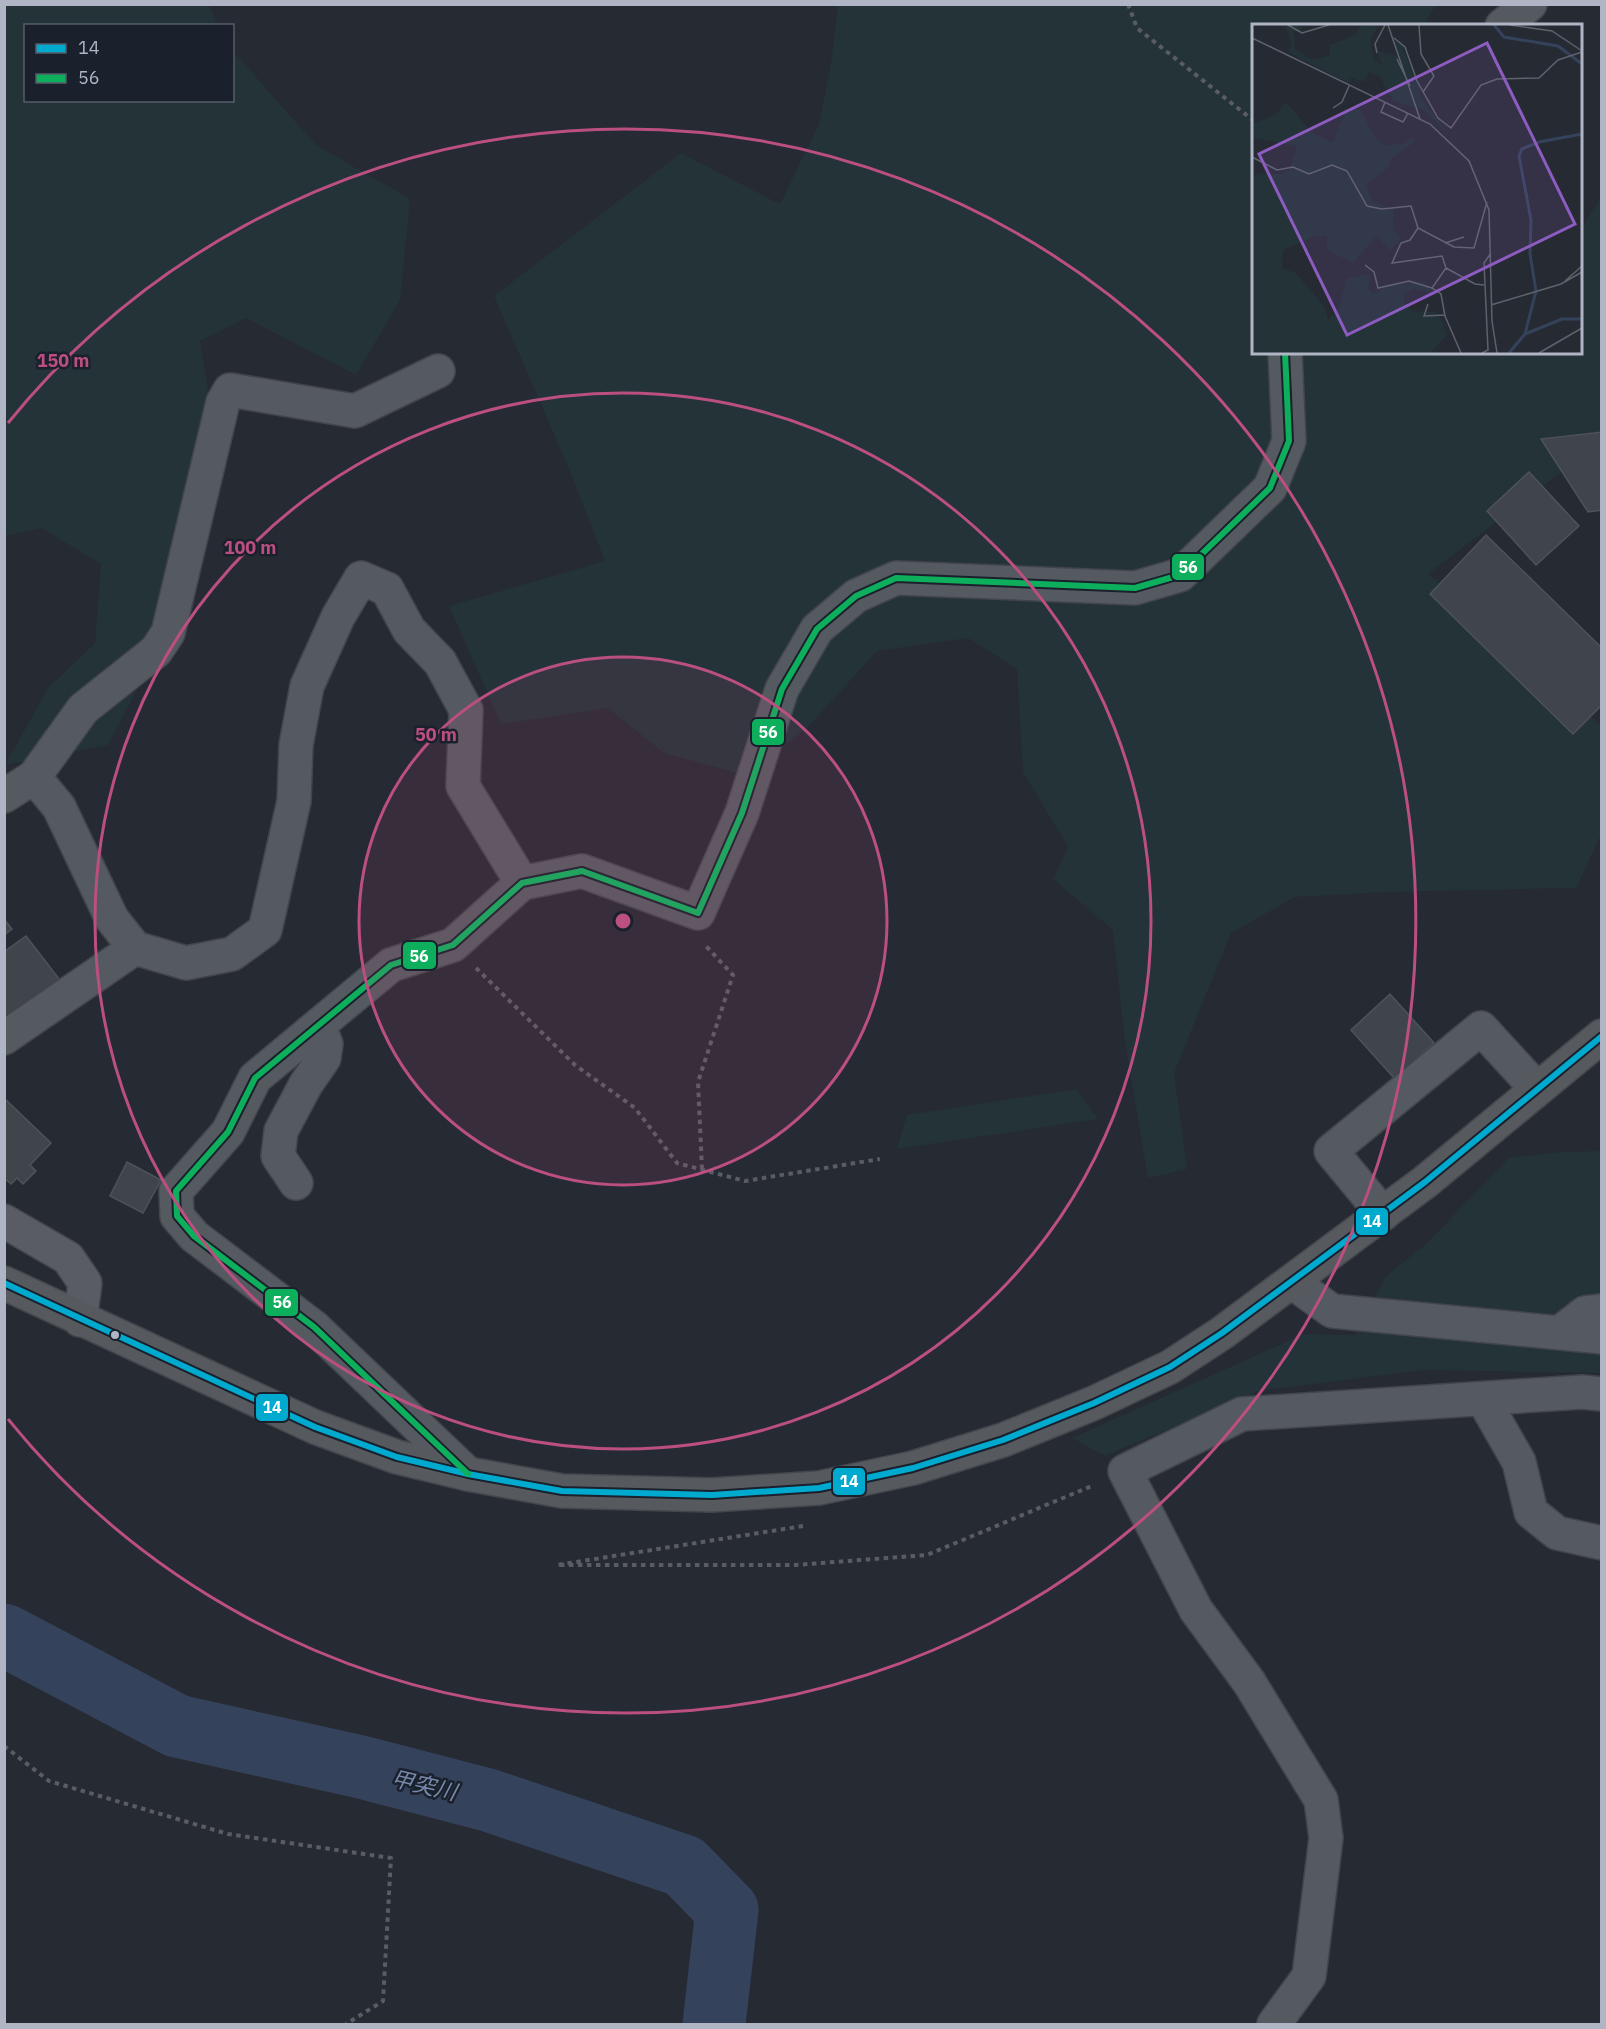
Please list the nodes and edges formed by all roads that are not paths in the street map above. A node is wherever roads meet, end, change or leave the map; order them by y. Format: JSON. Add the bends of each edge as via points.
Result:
{"nodes":[{"id":1,"x":1530,"y":4,"type":"edge"},
{"id":2,"x":1505,"y":24,"type":"edge"},
{"id":3,"x":1285,"y":354,"type":"edge"},
{"id":4,"x":438,"y":370,"type":"dead end"},
{"id":5,"x":34,"y":777,"type":"junction"},
{"id":6,"x":4,"y":796,"type":"edge"},
{"id":7,"x":522,"y":883,"type":"junction"},
{"id":8,"x":135,"y":948,"type":"junction"},
{"id":9,"x":319,"y":1026,"type":"junction"},
{"id":10,"x":1602,"y":1036,"type":"edge"},
{"id":11,"x":4,"y":1038,"type":"edge"},
{"id":12,"x":1537,"y":1089,"type":"junction"},
{"id":13,"x":296,"y":1183,"type":"dead end"},
{"id":14,"x":1383,"y":1214,"type":"junction"},
{"id":15,"x":4,"y":1221,"type":"edge"},
{"id":16,"x":1292,"y":1282,"type":"junction"},
{"id":17,"x":4,"y":1283,"type":"edge"},
{"id":18,"x":1602,"y":1311,"type":"edge"},
{"id":19,"x":80,"y":1320,"type":"junction"},
{"id":20,"x":1562,"y":1331,"type":"junction"},
{"id":21,"x":1602,"y":1337,"type":"edge"},
{"id":22,"x":1602,"y":1394,"type":"edge"},
{"id":23,"x":1483,"y":1399,"type":"junction"},
{"id":24,"x":468,"y":1474,"type":"junction"},
{"id":25,"x":1602,"y":1543,"type":"edge"},
{"id":26,"x":1274,"y":2025,"type":"edge"}],
"edges":[{"from":1,"to":2,"type":"street"},
{"from":3,"to":7,"type":"street","via":[[1289,441],[1270,488],[1180,575],[1135,588],[896,578],[856,596],[817,629],[782,689],[742,813],[698,913],[582,871]]},
{"from":4,"to":5,"type":"street","via":[[355,411],[230,390],[223,402],[168,633],[156,651],[83,709]]},
{"from":5,"to":6,"type":"street"},
{"from":5,"to":8,"type":"street","via":[[59,807],[112,919]]},
{"from":7,"to":8,"type":"street","via":[[463,786],[466,710],[440,662],[409,630],[387,589],[361,578],[338,617],[308,686],[296,745],[294,801],[265,930],[232,954],[186,963]]},
{"from":7,"to":9,"type":"street","via":[[453,945],[391,965]]},
{"from":8,"to":11,"type":"street"},
{"from":9,"to":13,"type":"street","via":[[326,1044],[324,1058],[281,1131],[278,1156]]},
{"from":9,"to":24,"type":"street","via":[[255,1078],[228,1131],[176,1191],[177,1216],[194,1236],[314,1327]]},
{"from":10,"to":12,"type":"highway"},
{"from":12,"to":14,"type":"highway"},
{"from":12,"to":14,"type":"street","via":[[1481,1028],[1331,1151]]},
{"from":14,"to":16,"type":"highway"},
{"from":15,"to":19,"type":"main road","via":[[68,1257],[85,1284]]},
{"from":16,"to":20,"type":"street","via":[[1332,1311]]},
{"from":16,"to":24,"type":"highway","via":[[1170,1367],[1003,1440],[913,1468],[819,1488],[712,1495],[562,1491]]},
{"from":17,"to":19,"type":"highway"},
{"from":18,"to":20,"type":"street","via":[[1585,1313]]},
{"from":19,"to":24,"type":"highway","via":[[315,1427],[397,1457]]},
{"from":20,"to":21,"type":"street"},
{"from":22,"to":23,"type":"street"},
{"from":23,"to":25,"type":"street","via":[[1519,1462],[1531,1512],[1557,1533]]},
{"from":23,"to":26,"type":"street","via":[[1242,1414],[1125,1471],[1196,1610],[1249,1682],[1321,1800],[1326,1839],[1309,1976]]}]}
